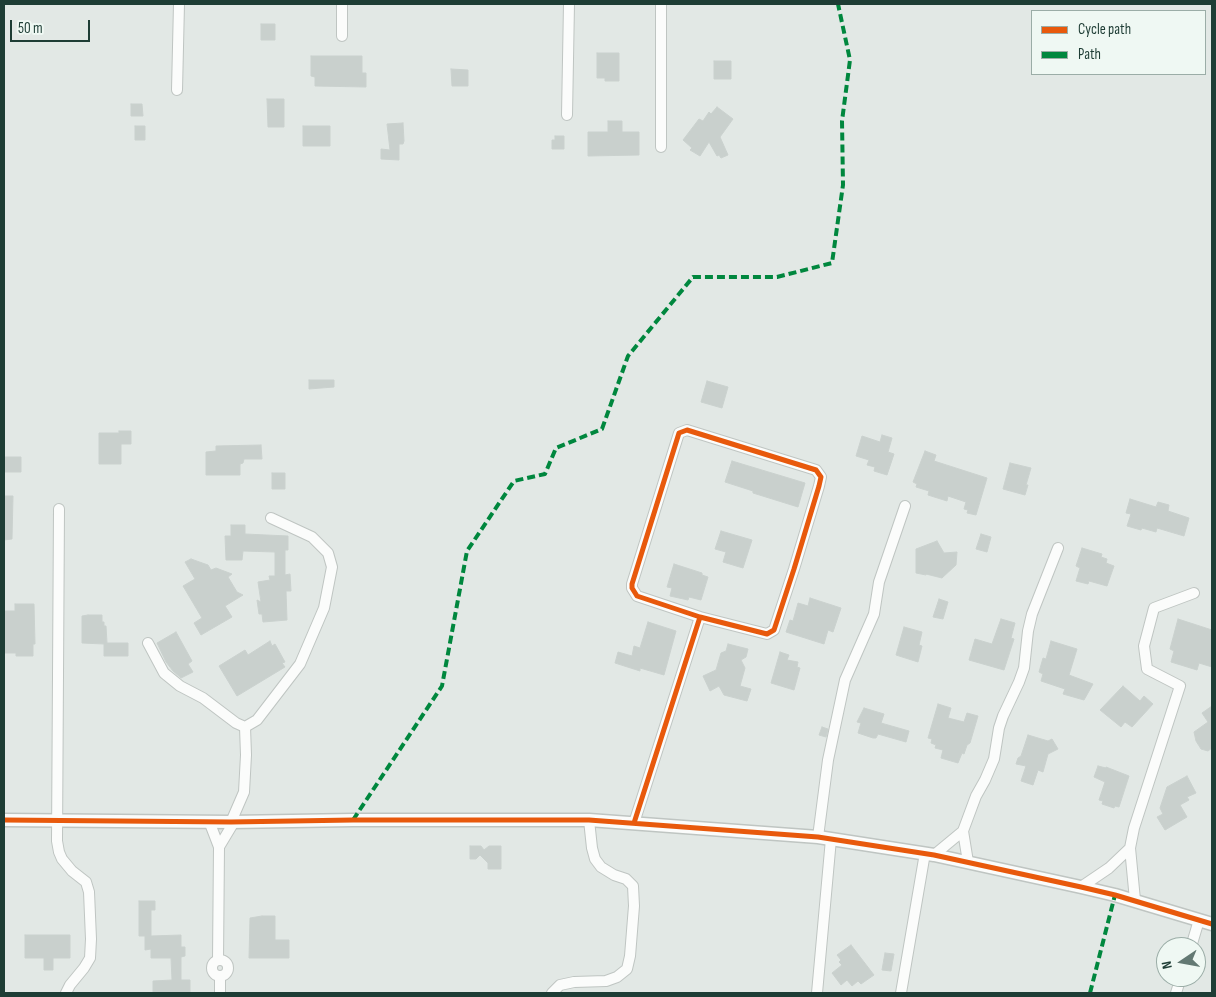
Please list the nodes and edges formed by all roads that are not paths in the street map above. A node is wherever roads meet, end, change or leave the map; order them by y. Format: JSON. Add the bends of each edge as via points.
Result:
{"nodes":[{"id":1,"x":179,"y":4,"type":"edge"},
{"id":2,"x":342,"y":4,"type":"edge"},
{"id":3,"x":569,"y":4,"type":"edge"},
{"id":4,"x":661,"y":4,"type":"edge"},
{"id":5,"x":342,"y":36,"type":"dead end"},
{"id":6,"x":178,"y":90,"type":"dead end"},
{"id":7,"x":567,"y":115,"type":"dead end"},
{"id":8,"x":661,"y":147,"type":"dead end"},
{"id":9,"x":905,"y":506,"type":"dead end"},
{"id":10,"x":60,"y":509,"type":"dead end"},
{"id":11,"x":271,"y":518,"type":"dead end"},
{"id":12,"x":1058,"y":548,"type":"dead end"},
{"id":13,"x":1194,"y":593,"type":"dead end"},
{"id":14,"x":700,"y":617,"type":"junction"},
{"id":15,"x":148,"y":643,"type":"dead end"},
{"id":16,"x":245,"y":727,"type":"junction"},
{"id":17,"x":4,"y":820,"type":"edge"},
{"id":18,"x":58,"y":820,"type":"junction"},
{"id":19,"x":589,"y":820,"type":"junction"},
{"id":20,"x":209,"y":822,"type":"junction"},
{"id":21,"x":232,"y":822,"type":"junction"},
{"id":22,"x":634,"y":823,"type":"junction"},
{"id":23,"x":963,"y":831,"type":"junction"},
{"id":24,"x":818,"y":837,"type":"junction"},
{"id":25,"x":831,"y":839,"type":"junction"},
{"id":26,"x":219,"y":847,"type":"junction"},
{"id":27,"x":1130,"y":848,"type":"junction"},
{"id":28,"x":930,"y":854,"type":"junction"},
{"id":29,"x":968,"y":862,"type":"junction"},
{"id":30,"x":1081,"y":887,"type":"junction"},
{"id":31,"x":1135,"y":900,"type":"junction"},
{"id":32,"x":1199,"y":920,"type":"junction"},
{"id":33,"x":1212,"y":924,"type":"edge"},
{"id":34,"x":1194,"y":937,"type":"edge"},
{"id":35,"x":66,"y":993,"type":"edge"},
{"id":36,"x":220,"y":993,"type":"edge"},
{"id":37,"x":552,"y":993,"type":"edge"},
{"id":38,"x":817,"y":993,"type":"edge"},
{"id":39,"x":901,"y":993,"type":"edge"}],
"edges":[{"from":1,"to":6,"type":"street"},
{"from":2,"to":5,"type":"street"},
{"from":3,"to":7,"type":"street"},
{"from":4,"to":8,"type":"street"},
{"from":9,"to":24,"type":"street","via":[[879,582],[874,614],[845,680],[828,760]]},
{"from":10,"to":18,"type":"street"},
{"from":11,"to":16,"type":"street","via":[[312,537],[328,553],[332,567],[324,608],[300,664],[257,720]]},
{"from":12,"to":23,"type":"street","via":[[1032,614],[1024,668],[999,728],[994,759]]},
{"from":13,"to":27,"type":"street","via":[[1154,608],[1144,646],[1147,669],[1180,686]]},
{"from":14,"to":14,"type":"street","via":[[637,596],[632,588],[679,433],[687,430],[816,470],[821,477],[774,630],[767,634]]},
{"from":14,"to":22,"type":"street"},
{"from":15,"to":16,"type":"street","via":[[164,673]]},
{"from":16,"to":21,"type":"street","via":[[244,792]]},
{"from":17,"to":18,"type":"street"},
{"from":18,"to":20,"type":"street"},
{"from":18,"to":35,"type":"street","via":[[62,859],[86,882],[89,892],[90,958]]},
{"from":19,"to":21,"type":"street"},
{"from":19,"to":22,"type":"street"},
{"from":19,"to":37,"type":"street","via":[[595,859],[601,867],[633,886],[630,956],[627,969],[617,977],[606,981],[574,982],[560,986]]},
{"from":20,"to":21,"type":"street"},
{"from":20,"to":26,"type":"street"},
{"from":21,"to":26,"type":"street"},
{"from":22,"to":24,"type":"street"},
{"from":23,"to":28,"type":"street"},
{"from":23,"to":29,"type":"street"},
{"from":24,"to":25,"type":"street"},
{"from":25,"to":28,"type":"street"},
{"from":25,"to":38,"type":"street"},
{"from":26,"to":36,"type":"street","via":[[218,960],[212,968],[214,974],[220,976]]},
{"from":27,"to":30,"type":"street","via":[[1109,868]]},
{"from":27,"to":31,"type":"street"},
{"from":28,"to":29,"type":"street"},
{"from":28,"to":39,"type":"street"},
{"from":29,"to":30,"type":"street"},
{"from":30,"to":31,"type":"street"},
{"from":31,"to":32,"type":"street"},
{"from":32,"to":33,"type":"street"},
{"from":32,"to":34,"type":"street"}]}
